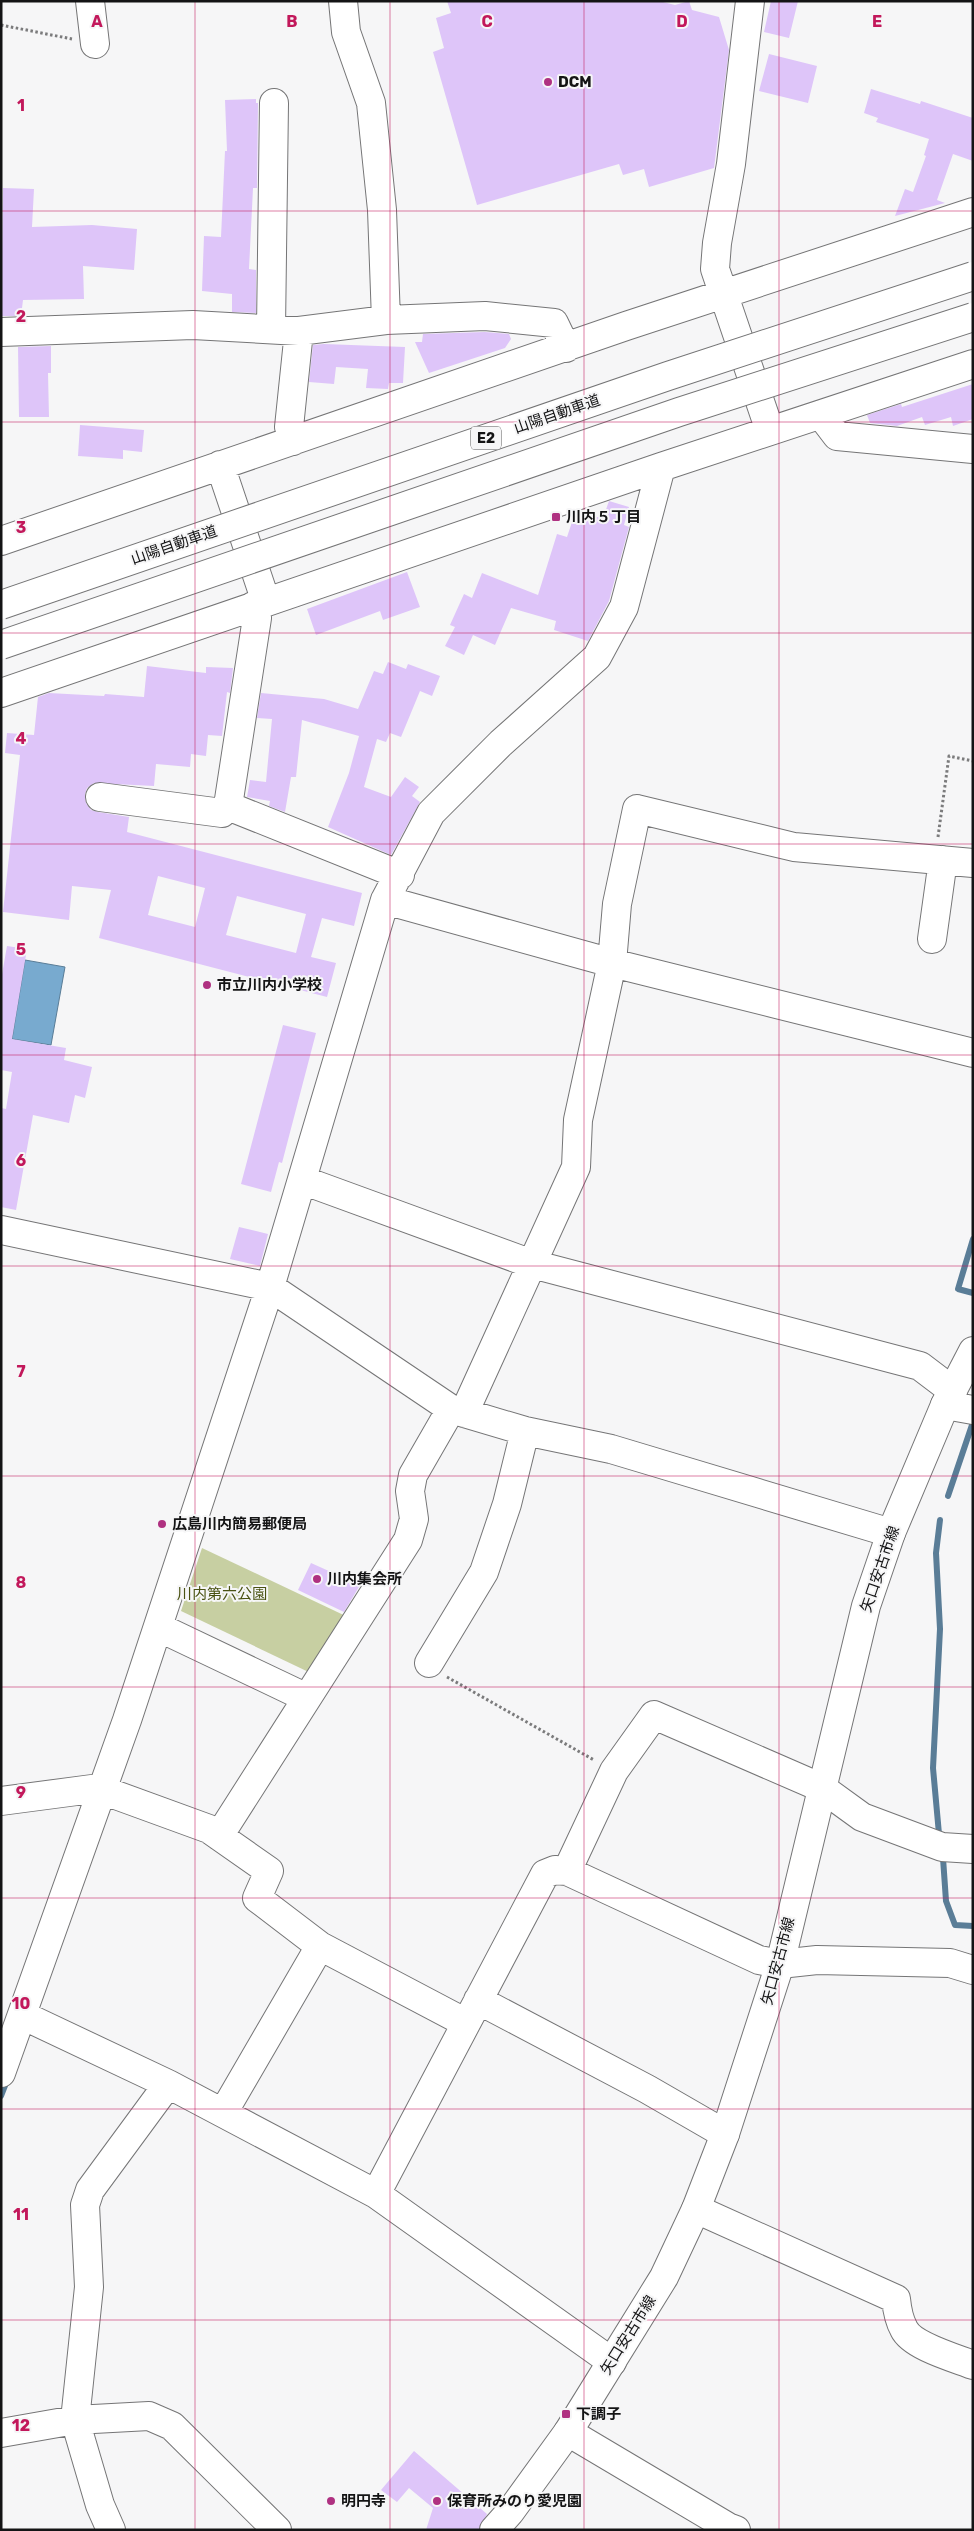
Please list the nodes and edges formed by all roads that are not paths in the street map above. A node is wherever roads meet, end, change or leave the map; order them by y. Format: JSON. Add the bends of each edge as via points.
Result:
{"nodes":[{"id":1,"x":90,"y":1,"type":"edge"},
{"id":2,"x":343,"y":1,"type":"edge"},
{"id":3,"x":750,"y":1,"type":"edge"},
{"id":4,"x":95,"y":44,"type":"road end"},
{"id":5,"x":274,"y":103,"type":"dead end"},
{"id":6,"x":973,"y":212,"type":"edge"},
{"id":7,"x":973,"y":276,"type":"edge"},
{"id":8,"x":722,"y":294,"type":"junction"},
{"id":9,"x":973,"y":317,"type":"edge"},
{"id":10,"x":386,"y":320,"type":"junction"},
{"id":11,"x":271,"y":329,"type":"junction"},
{"id":12,"x":299,"y":331,"type":"junction"},
{"id":13,"x":1,"y":332,"type":"edge"},
{"id":14,"x":566,"y":348,"type":"junction"},
{"id":15,"x":973,"y":364,"type":"edge"},
{"id":16,"x":821,"y":415,"type":"junction"},
{"id":17,"x":770,"y":431,"type":"junction"},
{"id":18,"x":293,"y":441,"type":"junction"},
{"id":19,"x":973,"y":449,"type":"edge"},
{"id":20,"x":220,"y":465,"type":"junction"},
{"id":21,"x":661,"y":466,"type":"junction"},
{"id":22,"x":1,"y":541,"type":"edge"},
{"id":23,"x":1,"y":604,"type":"edge"},
{"id":24,"x":260,"y":604,"type":"junction"},
{"id":25,"x":1,"y":645,"type":"edge"},
{"id":26,"x":1,"y":693,"type":"edge"},
{"id":27,"x":100,"y":797,"type":"dead end"},
{"id":28,"x":228,"y":806,"type":"junction"},
{"id":29,"x":939,"y":860,"type":"junction"},
{"id":30,"x":973,"y":863,"type":"edge"},
{"id":31,"x":400,"y":874,"type":"junction"},
{"id":32,"x":385,"y":900,"type":"junction"},
{"id":33,"x":932,"y":939,"type":"dead end"},
{"id":34,"x":612,"y":963,"type":"junction"},
{"id":35,"x":973,"y":1053,"type":"edge"},
{"id":36,"x":302,"y":1180,"type":"junction"},
{"id":37,"x":1,"y":1230,"type":"edge"},
{"id":38,"x":532,"y":1264,"type":"junction"},
{"id":39,"x":270,"y":1287,"type":"junction"},
{"id":40,"x":973,"y":1351,"type":"edge"},
{"id":41,"x":949,"y":1398,"type":"junction"},
{"id":42,"x":973,"y":1410,"type":"edge"},
{"id":43,"x":457,"y":1411,"type":"junction"},
{"id":44,"x":525,"y":1431,"type":"junction"},
{"id":45,"x":891,"y":1533,"type":"junction"},
{"id":46,"x":158,"y":1627,"type":"junction"},
{"id":47,"x":429,"y":1663,"type":"road end"},
{"id":48,"x":307,"y":1698,"type":"junction"},
{"id":49,"x":822,"y":1788,"type":"junction"},
{"id":50,"x":102,"y":1790,"type":"junction"},
{"id":51,"x":1,"y":1801,"type":"edge"},
{"id":52,"x":219,"y":1836,"type":"junction"},
{"id":53,"x":973,"y":1849,"type":"edge"},
{"id":54,"x":567,"y":1871,"type":"junction"},
{"id":55,"x":320,"y":1946,"type":"junction"},
{"id":56,"x":780,"y":1964,"type":"junction"},
{"id":57,"x":973,"y":1970,"type":"edge"},
{"id":58,"x":472,"y":2012,"type":"junction"},
{"id":59,"x":22,"y":2015,"type":"junction"},
{"id":60,"x":4,"y":2061,"type":"edge"},
{"id":61,"x":168,"y":2084,"type":"junction"},
{"id":62,"x":222,"y":2113,"type":"junction"},
{"id":63,"x":726,"y":2134,"type":"junction"},
{"id":64,"x":376,"y":2194,"type":"junction"},
{"id":65,"x":696,"y":2209,"type":"junction"},
{"id":66,"x":612,"y":2362,"type":"junction"},
{"id":67,"x":973,"y":2365,"type":"edge"},
{"id":68,"x":75,"y":2420,"type":"junction"},
{"id":69,"x":568,"y":2432,"type":"junction"},
{"id":70,"x":1,"y":2433,"type":"edge"},
{"id":71,"x":111,"y":2530,"type":"edge"},
{"id":72,"x":277,"y":2530,"type":"edge"},
{"id":73,"x":494,"y":2530,"type":"edge"},
{"id":74,"x":736,"y":2530,"type":"edge"}],
"edges":[{"from":1,"to":4,"type":"main road"},
{"from":2,"to":10,"type":"main road","via":[[346,32],[371,103],[382,210]]},
{"from":3,"to":8,"type":"main road","via":[[731,164],[717,243],[715,269]]},
{"from":5,"to":11,"type":"main road"},
{"from":6,"to":8,"type":"main road"},
{"from":7,"to":23,"type":"main road","name":"山陽自動車道","number":"E2","bridge":true,"via":[[668,376]]},
{"from":8,"to":14,"type":"main road"},
{"from":8,"to":17,"type":"main road"},
{"from":9,"to":25,"type":"main road","number":"E2","bridge":true,"via":[[660,418]]},
{"from":10,"to":12,"type":"main road"},
{"from":10,"to":14,"type":"main road","via":[[485,316],[554,323]]},
{"from":11,"to":12,"type":"main road"},
{"from":11,"to":13,"type":"main road","via":[[193,325]]},
{"from":12,"to":18,"type":"main road","via":[[288,426]]},
{"from":14,"to":18,"type":"main road"},
{"from":15,"to":16,"type":"main road"},
{"from":16,"to":17,"type":"main road"},
{"from":16,"to":19,"type":"main road","via":[[837,436]]},
{"from":17,"to":21,"type":"main road"},
{"from":18,"to":20,"type":"main road"},
{"from":20,"to":22,"type":"main road"},
{"from":20,"to":24,"type":"main road"},
{"from":21,"to":24,"type":"main road"},
{"from":21,"to":31,"type":"main road","via":[[624,607],[597,657],[431,813]]},
{"from":24,"to":26,"type":"main road"},
{"from":24,"to":28,"type":"main road"},
{"from":27,"to":28,"type":"main road","via":[[222,813]]},
{"from":28,"to":31,"type":"main road"},
{"from":29,"to":30,"type":"main road"},
{"from":29,"to":33,"type":"main road"},
{"from":29,"to":34,"type":"main road","via":[[794,847],[637,809],[617,904]]},
{"from":31,"to":32,"type":"main road"},
{"from":32,"to":34,"type":"main road"},
{"from":32,"to":36,"type":"main road"},
{"from":34,"to":35,"type":"main road"},
{"from":34,"to":38,"type":"main road","via":[[578,1120],[576,1167]]},
{"from":36,"to":38,"type":"main road"},
{"from":36,"to":39,"type":"main road"},
{"from":37,"to":39,"type":"main road"},
{"from":38,"to":41,"type":"main road","via":[[920,1366]]},
{"from":38,"to":43,"type":"main road"},
{"from":39,"to":43,"type":"main road"},
{"from":39,"to":46,"type":"main road"},
{"from":40,"to":41,"type":"main road","name":"矢口安古市線"},
{"from":41,"to":42,"type":"main road"},
{"from":41,"to":45,"type":"main road","name":"矢口安古市線"},
{"from":43,"to":44,"type":"main road"},
{"from":43,"to":48,"type":"main road","via":[[412,1474],[410,1491],[414,1519],[408,1540]]},
{"from":44,"to":45,"type":"main road","via":[[611,1449]]},
{"from":44,"to":47,"type":"main road","via":[[507,1504],[484,1572]]},
{"from":45,"to":49,"type":"main road","name":"矢口安古市線","via":[[866,1606]]},
{"from":46,"to":48,"type":"main road"},
{"from":46,"to":50,"type":"main road"},
{"from":48,"to":52,"type":"main road"},
{"from":49,"to":53,"type":"main road","via":[[862,1816],[942,1847]]},
{"from":49,"to":54,"type":"main road","via":[[654,1715],[614,1771]]},
{"from":49,"to":56,"type":"main road","name":"矢口安古市線"},
{"from":50,"to":51,"type":"main road"},
{"from":50,"to":52,"type":"main road","via":[[209,1829]]},
{"from":50,"to":59,"type":"main road"},
{"from":52,"to":55,"type":"main road","via":[[269,1871],[256,1898]]},
{"from":54,"to":56,"type":"main road","via":[[759,1960]]},
{"from":54,"to":58,"type":"main road","via":[[554,1870],[545,1874]]},
{"from":55,"to":58,"type":"main road"},
{"from":55,"to":62,"type":"main road"},
{"from":56,"to":57,"type":"main road","via":[[817,1960],[950,1963]]},
{"from":56,"to":63,"type":"main road","name":"矢口安古市線"},
{"from":58,"to":63,"type":"main road","via":[[647,2090]]},
{"from":58,"to":64,"type":"main road"},
{"from":59,"to":60,"type":"main road"},
{"from":59,"to":61,"type":"main road"},
{"from":61,"to":62,"type":"main road"},
{"from":61,"to":68,"type":"main road","via":[[90,2190],[85,2205],[89,2287]]},
{"from":62,"to":64,"type":"main road"},
{"from":63,"to":65,"type":"main road","name":"矢口安古市線"},
{"from":64,"to":66,"type":"main road"},
{"from":65,"to":66,"type":"main road","name":"矢口安古市線","via":[[664,2277]]},
{"from":65,"to":67,"type":"main road","via":[[896,2299],[904,2331],[913,2340]]},
{"from":66,"to":69,"type":"main road","name":"矢口安古市線"},
{"from":68,"to":70,"type":"main road"},
{"from":68,"to":71,"type":"main road","via":[[100,2505]]},
{"from":68,"to":72,"type":"main road","via":[[149,2416],[172,2426]]},
{"from":69,"to":73,"type":"main road","name":"矢口安古市線"},
{"from":69,"to":74,"type":"main road"}]}
